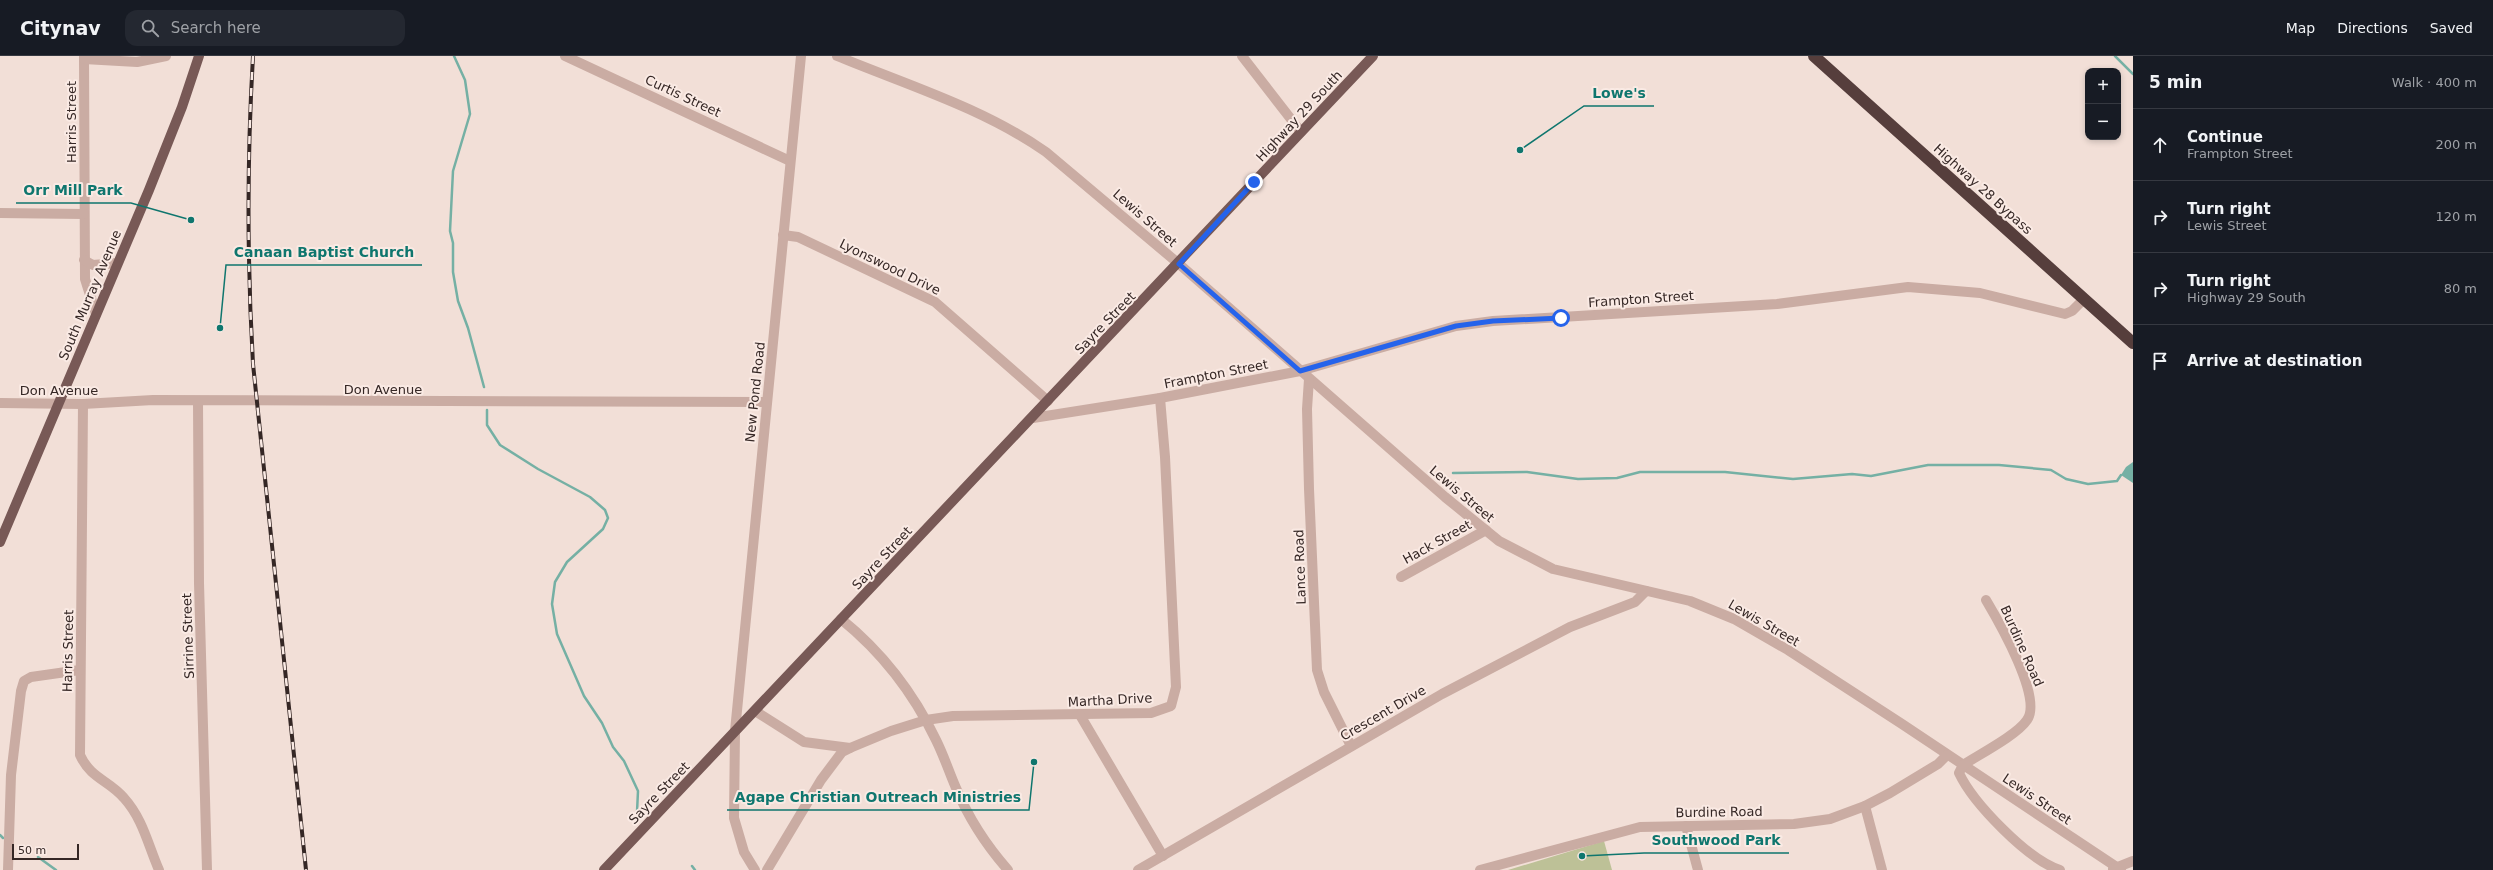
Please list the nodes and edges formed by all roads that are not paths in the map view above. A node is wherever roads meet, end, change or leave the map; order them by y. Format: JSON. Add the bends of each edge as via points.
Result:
{"nodes":[{"id":1,"x":166,"y":56,"type":"edge"},
{"id":2,"x":199,"y":56,"type":"edge"},
{"id":3,"x":565,"y":56,"type":"edge"},
{"id":4,"x":801,"y":56,"type":"edge"},
{"id":5,"x":836,"y":56,"type":"edge"},
{"id":6,"x":1242,"y":56,"type":"edge"},
{"id":7,"x":1373,"y":56,"type":"edge"},
{"id":8,"x":1814,"y":56,"type":"edge"},
{"id":9,"x":84,"y":58,"type":"edge"},
{"id":10,"x":1301,"y":132,"type":"junction"},
{"id":11,"x":790,"y":161,"type":"junction"},
{"id":12,"x":0,"y":213,"type":"edge"},
{"id":13,"x":84,"y":214,"type":"junction"},
{"id":14,"x":783,"y":235,"type":"junction"},
{"id":15,"x":84,"y":260,"type":"junction"},
{"id":16,"x":116,"y":263,"type":"junction"},
{"id":17,"x":1179,"y":264,"type":"junction"},
{"id":18,"x":2084,"y":299,"type":"junction"},
{"id":19,"x":96,"y":314,"type":"junction"},
{"id":20,"x":2133,"y":343,"type":"edge"},
{"id":21,"x":1300,"y":371,"type":"junction"},
{"id":22,"x":1309,"y":379,"type":"junction"},
{"id":23,"x":1160,"y":398,"type":"junction"},
{"id":24,"x":198,"y":401,"type":"junction"},
{"id":25,"x":1048,"y":401,"type":"junction"},
{"id":26,"x":767,"y":402,"type":"junction"},
{"id":27,"x":0,"y":403,"type":"edge"},
{"id":28,"x":59,"y":404,"type":"junction"},
{"id":29,"x":83,"y":404,"type":"junction"},
{"id":30,"x":1033,"y":418,"type":"junction"},
{"id":31,"x":1486,"y":530,"type":"junction"},
{"id":32,"x":0,"y":542,"type":"edge"},
{"id":33,"x":1401,"y":577,"type":"dead end"},
{"id":34,"x":1646,"y":591,"type":"junction"},
{"id":35,"x":1986,"y":600,"type":"dead end"},
{"id":36,"x":841,"y":619,"type":"junction"},
{"id":37,"x":80,"y":670,"type":"junction"},
{"id":38,"x":755,"y":710,"type":"junction"},
{"id":39,"x":1080,"y":715,"type":"junction"},
{"id":40,"x":926,"y":720,"type":"junction"},
{"id":41,"x":735,"y":731,"type":"junction"},
{"id":42,"x":1351,"y":746,"type":"junction"},
{"id":43,"x":850,"y":748,"type":"junction"},
{"id":44,"x":1947,"y":755,"type":"junction"},
{"id":45,"x":1963,"y":765,"type":"junction"},
{"id":46,"x":1864,"y":806,"type":"junction"},
{"id":47,"x":1686,"y":826,"type":"junction"},
{"id":48,"x":1163,"y":856,"type":"junction"},
{"id":49,"x":2133,"y":861,"type":"edge"},
{"id":50,"x":2048,"y":868,"type":"edge"},
{"id":51,"x":2116,"y":869,"type":"edge"},
{"id":52,"x":8,"y":870,"type":"edge"},
{"id":53,"x":160,"y":870,"type":"edge"},
{"id":54,"x":207,"y":870,"type":"edge"},
{"id":55,"x":604,"y":870,"type":"edge"},
{"id":56,"x":755,"y":870,"type":"edge"},
{"id":57,"x":767,"y":870,"type":"edge"},
{"id":58,"x":1008,"y":870,"type":"edge"},
{"id":59,"x":1138,"y":870,"type":"edge"},
{"id":60,"x":1480,"y":870,"type":"edge"},
{"id":61,"x":1698,"y":870,"type":"edge"},
{"id":62,"x":1882,"y":870,"type":"edge"},
{"id":63,"x":2060,"y":870,"type":"edge"}],
"edges":[{"from":1,"to":9,"type":"street","via":[[137,62]]},
{"from":2,"to":16,"type":"main road","name":"South Murray Avenue","via":[[182,107]]},
{"from":3,"to":11,"type":"street","name":"Curtis Street"},
{"from":4,"to":11,"type":"street","name":"New Pond Road"},
{"from":5,"to":17,"type":"street","name":"Lewis Street","via":[[982,115],[1025,137],[1069,169]]},
{"from":6,"to":10,"type":"street"},
{"from":7,"to":10,"type":"main road","name":"Highway 29 South"},
{"from":8,"to":18,"type":"highway","name":"Highway 28 Bypass"},
{"from":9,"to":13,"type":"street","name":"Harris Street"},
{"from":10,"to":17,"type":"main road","name":"Highway 29 South"},
{"from":11,"to":14,"type":"street","name":"New Pond Road"},
{"from":12,"to":13,"type":"street"},
{"from":13,"to":15,"type":"street","name":"Harris Street"},
{"from":14,"to":25,"type":"street","name":"Lyonswood Drive","via":[[798,237],[935,302]]},
{"from":14,"to":26,"type":"street","name":"New Pond Road"},
{"from":15,"to":16,"type":"street","via":[[93,265]]},
{"from":15,"to":19,"type":"street","name":"Harris Street","via":[[88,292]]},
{"from":16,"to":19,"type":"main road","name":"South Murray Avenue"},
{"from":17,"to":21,"type":"street","name":"Lewis Street"},
{"from":17,"to":25,"type":"main road","name":"Sayre Street"},
{"from":18,"to":20,"type":"highway","name":"Highway 28 Bypass"},
{"from":18,"to":21,"type":"street","name":"Frampton Street","via":[[2065,314],[1980,292],[1908,288],[1777,304],[1486,322],[1456,326]]},
{"from":19,"to":28,"type":"main road","name":"South Murray Avenue"},
{"from":21,"to":22,"type":"street","name":"Lewis Street"},
{"from":21,"to":23,"type":"street","name":"Frampton Street"},
{"from":22,"to":31,"type":"street","name":"Lewis Street"},
{"from":22,"to":42,"type":"street","name":"Lance Road","via":[[1307,409],[1317,670],[1324,692]]},
{"from":23,"to":30,"type":"street","name":"Frampton Street"},
{"from":23,"to":39,"type":"street","name":"Martha Drive","via":[[1176,694],[1171,706],[1151,713]]},
{"from":24,"to":26,"type":"street","name":"Don Avenue"},
{"from":24,"to":29,"type":"street","name":"Don Avenue","via":[[153,400]]},
{"from":24,"to":54,"type":"street","name":"Sirrine Street","via":[[199,583]]},
{"from":25,"to":30,"type":"main road","name":"Sayre Street"},
{"from":26,"to":41,"type":"street","name":"New Pond Road"},
{"from":27,"to":28,"type":"street","name":"Don Avenue"},
{"from":28,"to":29,"type":"street","name":"Don Avenue"},
{"from":28,"to":32,"type":"main road","name":"South Murray Avenue"},
{"from":29,"to":37,"type":"street","name":"Harris Street","via":[[83,583]]},
{"from":30,"to":36,"type":"main road","name":"Sayre Street"},
{"from":31,"to":33,"type":"street","name":"Hack Street"},
{"from":31,"to":34,"type":"street","name":"Lewis Street","via":[[1516,551],[1553,569]]},
{"from":34,"to":42,"type":"street","name":"Crescent Drive","via":[[1635,602],[1538,642]]},
{"from":34,"to":44,"type":"street","name":"Lewis Street","via":[[1690,601],[1734,619],[1788,650]]},
{"from":35,"to":45,"type":"street","name":"Burdine Road","via":[[2006,637],[2030,692],[2031,713],[2020,728]]},
{"from":36,"to":38,"type":"main road","name":"Sayre Street"},
{"from":36,"to":40,"type":"street","via":[[882,656],[907,688]]},
{"from":37,"to":52,"type":"street","via":[[31,677],[24,681],[11,774]]},
{"from":37,"to":53,"type":"street","name":"Harris Street","via":[[80,755],[93,774],[123,796],[140,819]]},
{"from":38,"to":41,"type":"main road","name":"Sayre Street"},
{"from":38,"to":43,"type":"street","via":[[804,742]]},
{"from":39,"to":40,"type":"street","name":"Martha Drive","via":[[967,715]]},
{"from":39,"to":48,"type":"street"},
{"from":40,"to":43,"type":"street","name":"Martha Drive"},
{"from":40,"to":58,"type":"street","via":[[976,828]]},
{"from":41,"to":55,"type":"main road","name":"Sayre Street"},
{"from":41,"to":56,"type":"street","name":"New Pond Road","via":[[734,818],[744,852]]},
{"from":42,"to":48,"type":"street","name":"Crescent Drive"},
{"from":43,"to":57,"type":"street","name":"Martha Drive","via":[[842,752],[821,780]]},
{"from":44,"to":45,"type":"street","name":"Lewis Street"},
{"from":44,"to":46,"type":"street","name":"Burdine Road","via":[[1933,767]]},
{"from":45,"to":50,"type":"street","via":[[1959,773],[1985,809]]},
{"from":45,"to":51,"type":"street","name":"Lewis Street"},
{"from":46,"to":47,"type":"street","name":"Burdine Road","via":[[1830,819],[1808,823]]},
{"from":46,"to":62,"type":"street"},
{"from":47,"to":60,"type":"street","name":"Burdine Road","via":[[1640,827]]},
{"from":47,"to":61,"type":"street"},
{"from":48,"to":59,"type":"street","name":"Crescent Drive"},
{"from":49,"to":51,"type":"street"},
{"from":50,"to":63,"type":"street"}]}
